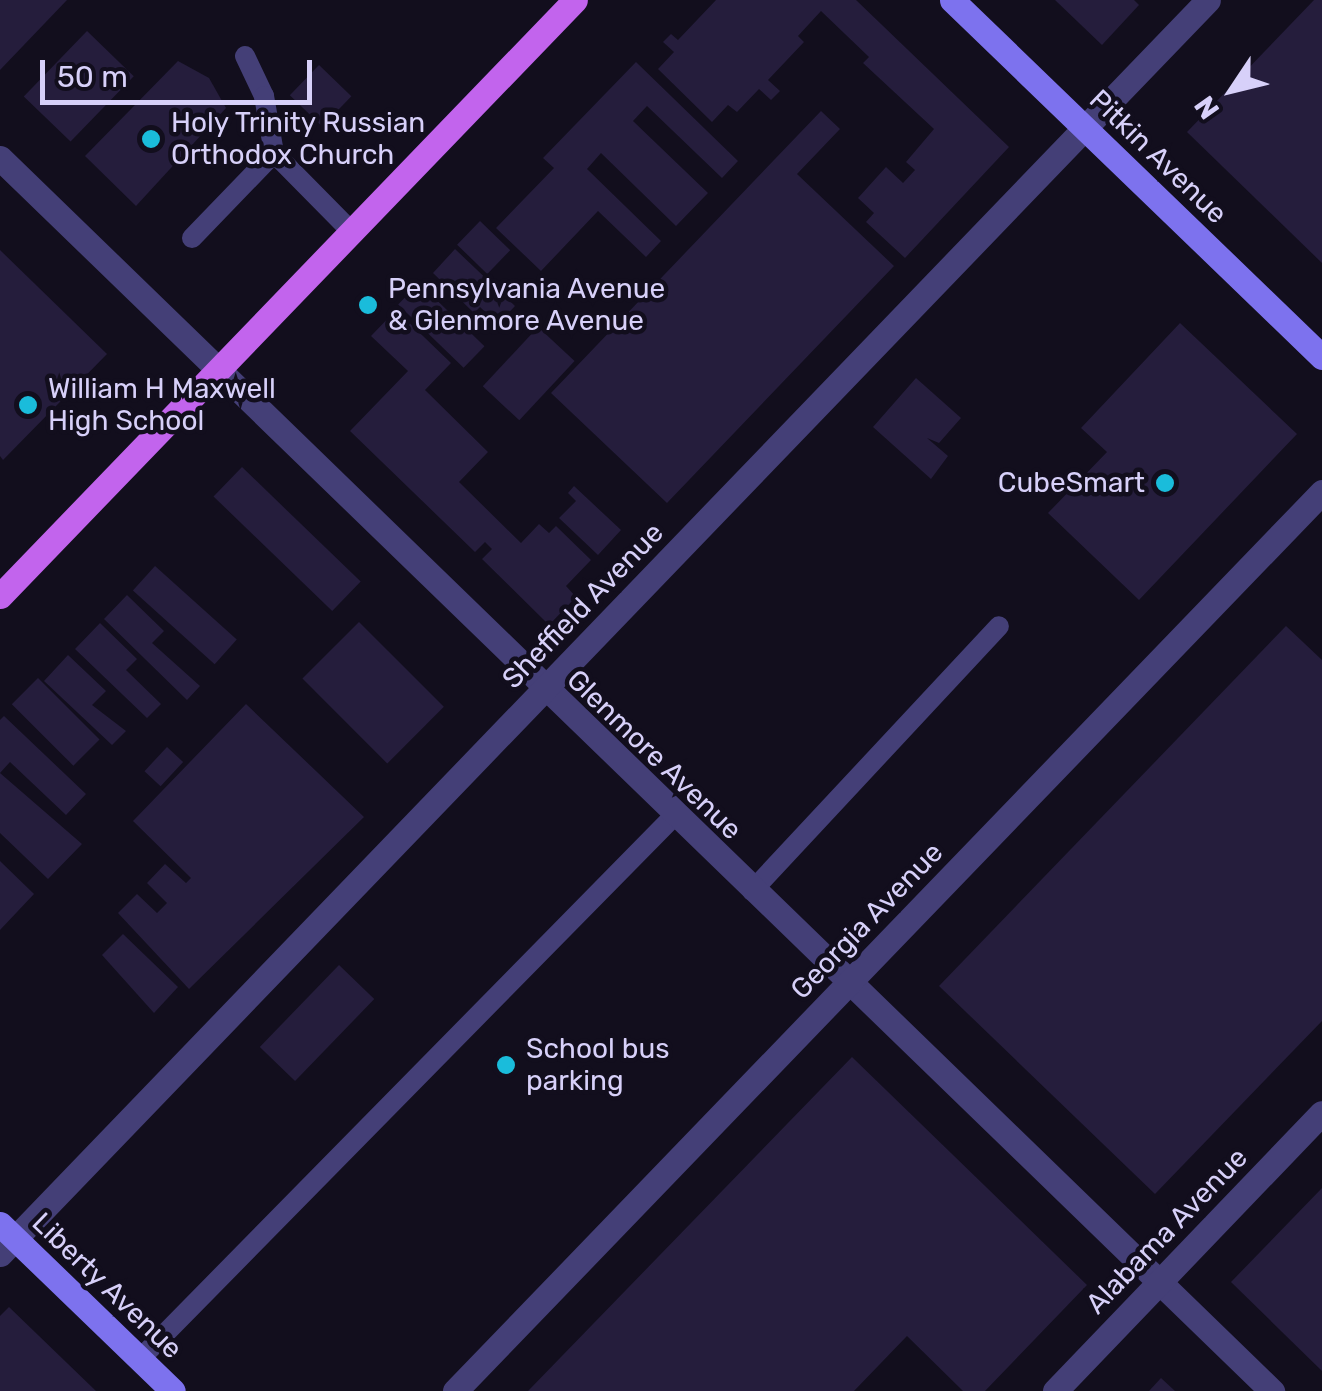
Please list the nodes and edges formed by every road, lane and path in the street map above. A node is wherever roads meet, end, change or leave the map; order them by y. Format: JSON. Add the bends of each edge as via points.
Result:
{"nodes":[{"id":1,"x":575,"y":0,"type":"edge"},
{"id":2,"x":953,"y":0,"type":"edge"},
{"id":3,"x":1208,"y":0,"type":"edge"},
{"id":4,"x":245,"y":56,"type":"dead end"},
{"id":5,"x":1084,"y":128,"type":"junction"},
{"id":6,"x":274,"y":153,"type":"junction"},
{"id":7,"x":0,"y":158,"type":"edge"},
{"id":8,"x":352,"y":232,"type":"junction"},
{"id":9,"x":192,"y":238,"type":"dead end"},
{"id":10,"x":1322,"y":357,"type":"edge"},
{"id":11,"x":221,"y":367,"type":"junction"},
{"id":12,"x":1322,"y":492,"type":"edge"},
{"id":13,"x":0,"y":596,"type":"edge"},
{"id":14,"x":999,"y":626,"type":"dead end"},
{"id":15,"x":544,"y":690,"type":"junction"},
{"id":16,"x":673,"y":817,"type":"junction"},
{"id":17,"x":752,"y":892,"type":"junction"},
{"id":18,"x":848,"y":984,"type":"junction"},
{"id":19,"x":1322,"y":1113,"type":"edge"},
{"id":20,"x":5,"y":1239,"type":"edge"},
{"id":21,"x":1159,"y":1282,"type":"junction"},
{"id":22,"x":140,"y":1359,"type":"junction"},
{"id":23,"x":173,"y":1391,"type":"edge"},
{"id":24,"x":455,"y":1391,"type":"edge"},
{"id":25,"x":1054,"y":1391,"type":"edge"},
{"id":26,"x":1272,"y":1391,"type":"edge"}],
"edges":[{"from":1,"to":8,"type":"main road"},
{"from":2,"to":5,"type":"street","name":"Pitkin Avenue"},
{"from":3,"to":5,"type":"street","name":"Sheffield Avenue"},
{"from":4,"to":6,"type":"lane","via":[[264,96]]},
{"from":5,"to":10,"type":"street","name":"Pitkin Avenue"},
{"from":5,"to":15,"type":"street","name":"Sheffield Avenue"},
{"from":6,"to":8,"type":"lane"},
{"from":6,"to":9,"type":"lane"},
{"from":7,"to":11,"type":"street","name":"Glenmore Avenue"},
{"from":8,"to":11,"type":"main road"},
{"from":11,"to":13,"type":"main road"},
{"from":11,"to":15,"type":"street","name":"Glenmore Avenue"},
{"from":12,"to":18,"type":"street","name":"Georgia Avenue"},
{"from":14,"to":17,"type":"lane"},
{"from":15,"to":16,"type":"street","name":"Glenmore Avenue"},
{"from":15,"to":20,"type":"street","name":"Sheffield Avenue"},
{"from":16,"to":17,"type":"street","name":"Glenmore Avenue"},
{"from":16,"to":22,"type":"lane"},
{"from":17,"to":18,"type":"street","name":"Glenmore Avenue"},
{"from":18,"to":21,"type":"street","name":"Glenmore Avenue"},
{"from":18,"to":24,"type":"street","name":"Georgia Avenue"},
{"from":19,"to":21,"type":"street","name":"Alabama Avenue"},
{"from":20,"to":22,"type":"street","name":"Liberty Avenue"},
{"from":21,"to":25,"type":"street","name":"Alabama Avenue"},
{"from":21,"to":26,"type":"street","name":"Glenmore Avenue"},
{"from":22,"to":23,"type":"street","name":"Liberty Avenue"}]}
